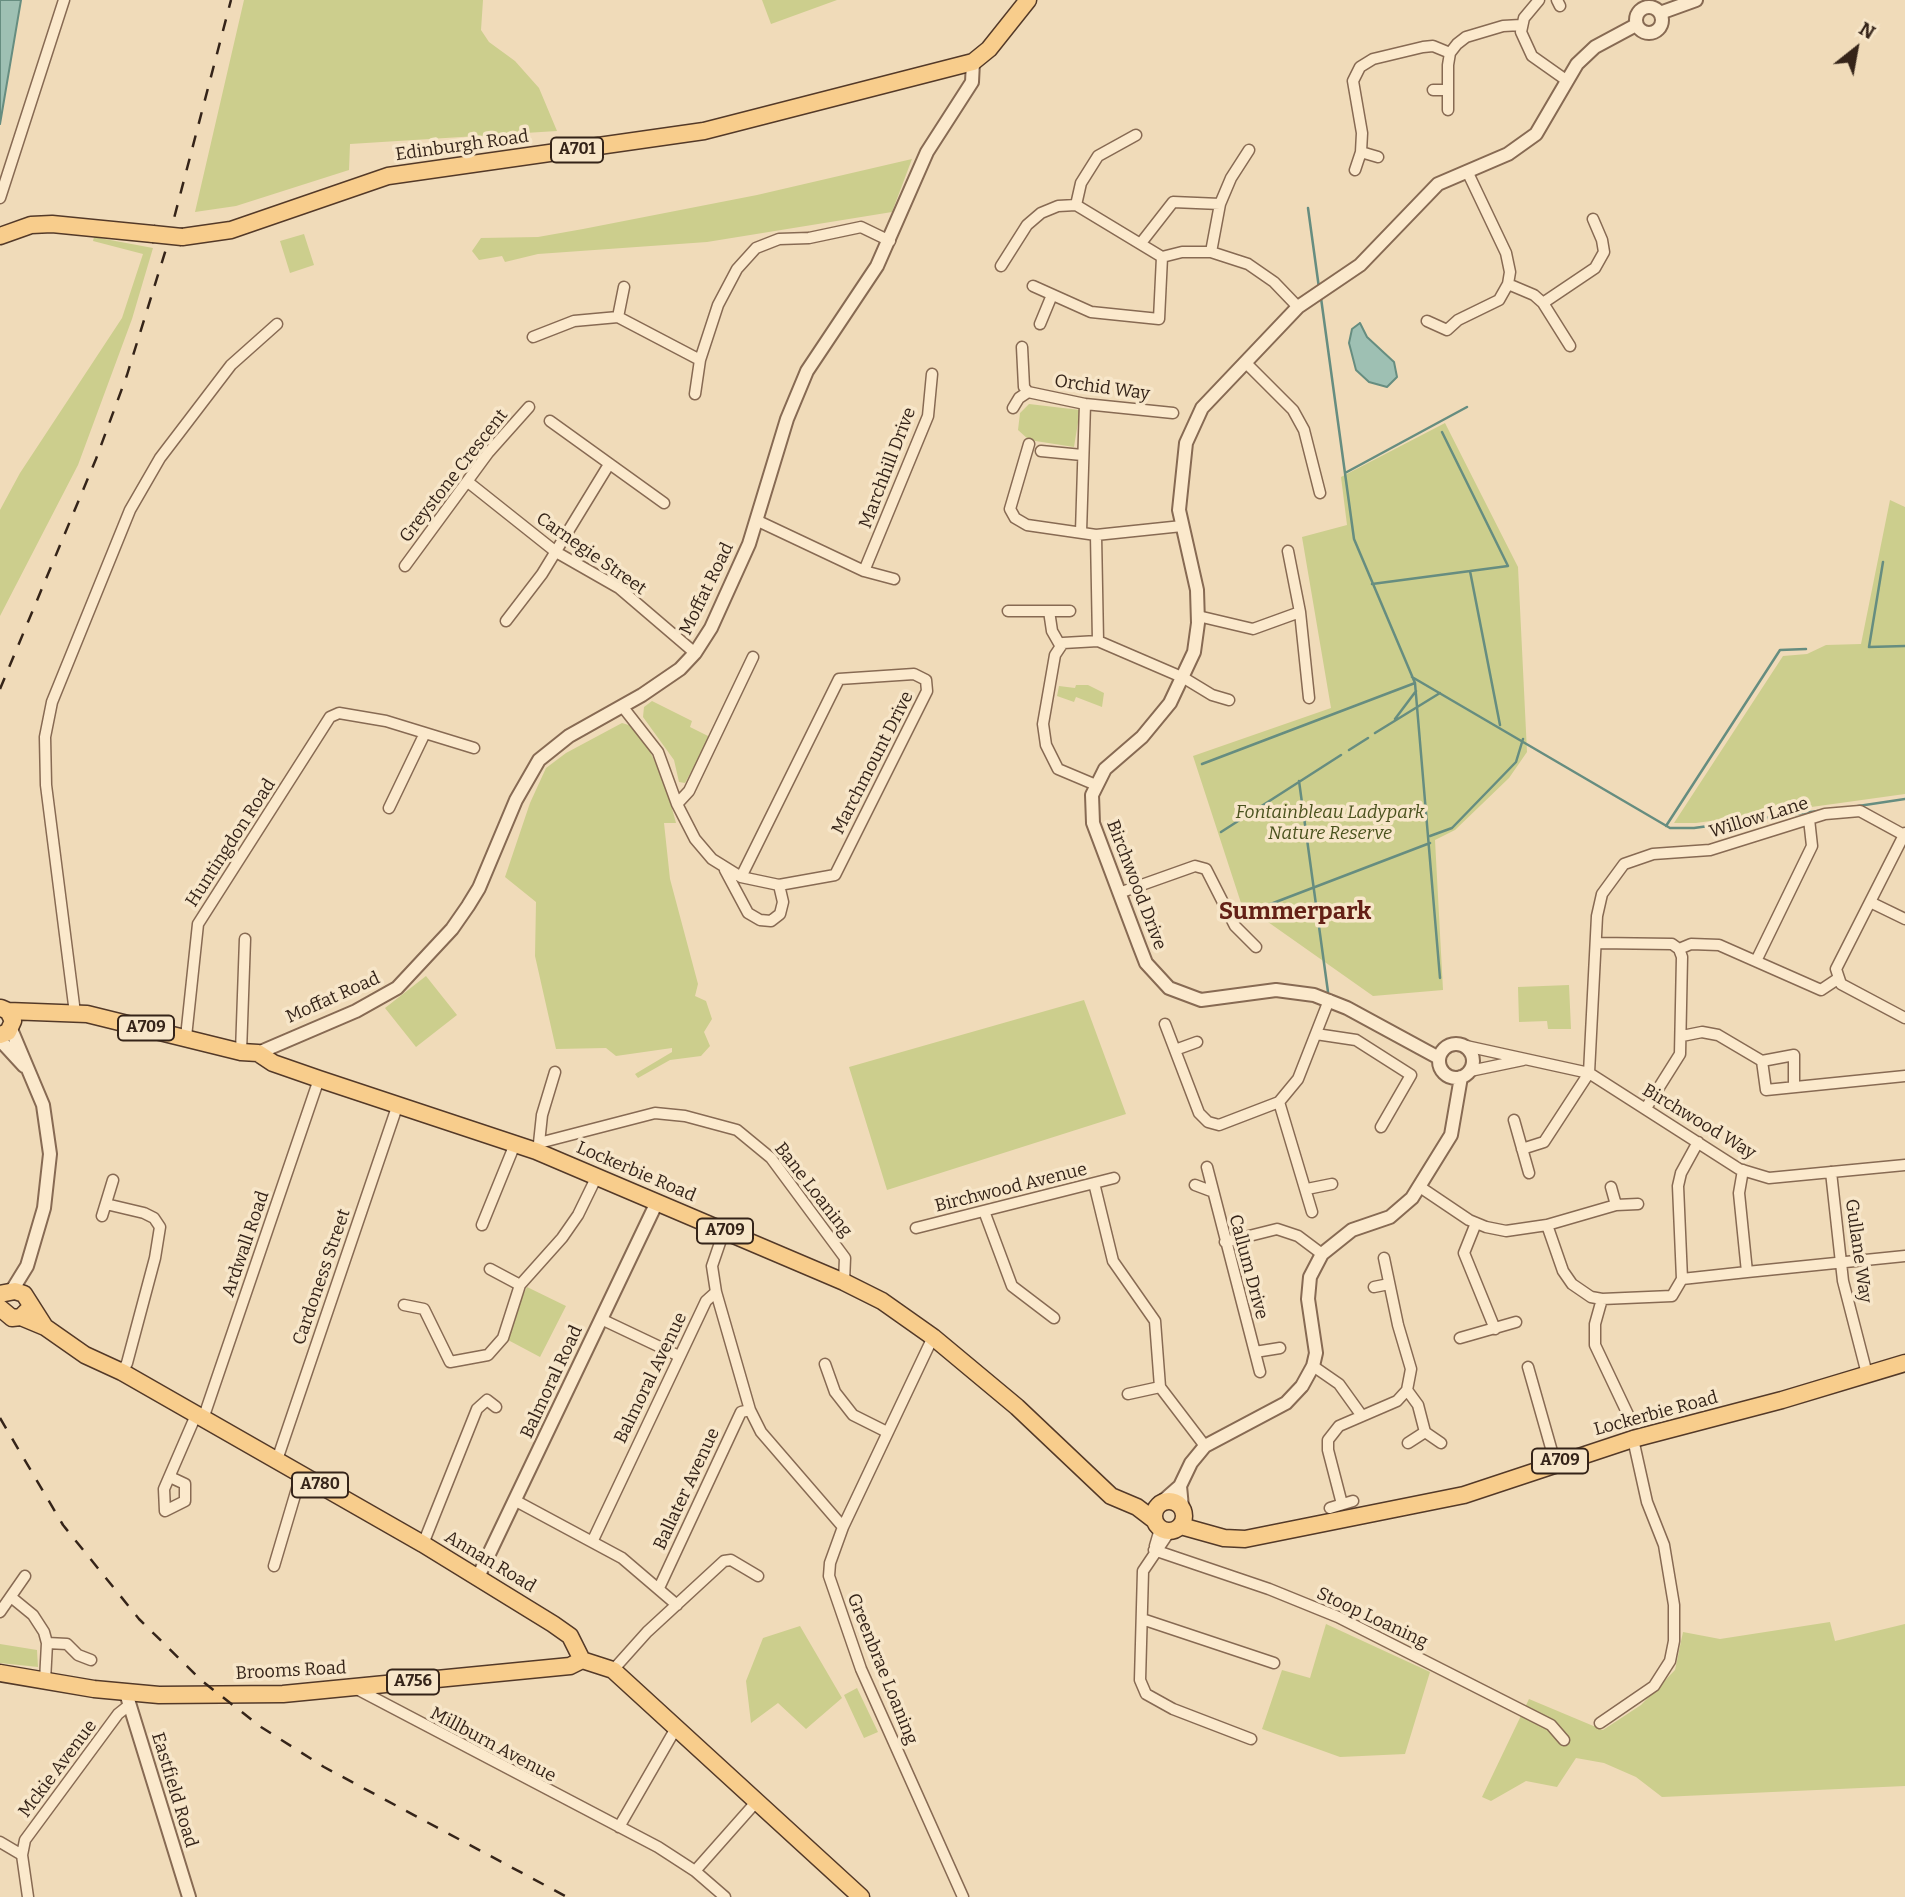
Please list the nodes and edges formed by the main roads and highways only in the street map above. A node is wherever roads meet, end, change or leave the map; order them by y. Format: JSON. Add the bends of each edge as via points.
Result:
{"nodes":[{"id":1,"x":1028,"y":0,"type":"edge"},
{"id":2,"x":0,"y":236,"type":"edge"},
{"id":3,"x":5,"y":1025,"type":"edge"},
{"id":4,"x":11,"y":1300,"type":"edge"},
{"id":5,"x":44,"y":1327,"type":"junction"},
{"id":6,"x":1905,"y":1363,"type":"edge"},
{"id":7,"x":582,"y":1660,"type":"junction"},
{"id":8,"x":0,"y":1673,"type":"edge"},
{"id":9,"x":861,"y":1897,"type":"edge"}],
"edges":[{"from":1,"to":2,"type":"main road","name":"Edinburgh Road","number":"A701","bridge":true,"via":[[973,62],[704,131],[388,176],[231,230],[182,237],[52,224],[31,225]]},
{"from":3,"to":6,"type":"main road","name":"Lockerbie Road","number":"A709","via":[[33,1014],[75,1013],[258,1053],[319,1079],[514,1144],[537,1147],[882,1301],[1017,1407],[1111,1496],[1212,1533],[1245,1539],[1464,1494],[1633,1431]]},
{"from":4,"to":5,"type":"main road","name":"Annan Road","number":"A780"},
{"from":4,"to":5,"type":"main road","name":"Annan Road","number":"A780","via":[[27,1311],[21,1317]]},
{"from":5,"to":7,"type":"main road","name":"Annan Road","number":"A780","via":[[85,1355],[478,1577],[570,1636]]},
{"from":7,"to":8,"type":"main road","name":"Brooms Road","number":"A756","via":[[570,1666],[282,1694],[127,1699]]},
{"from":7,"to":9,"type":"main road","via":[[613,1670]]}]}
